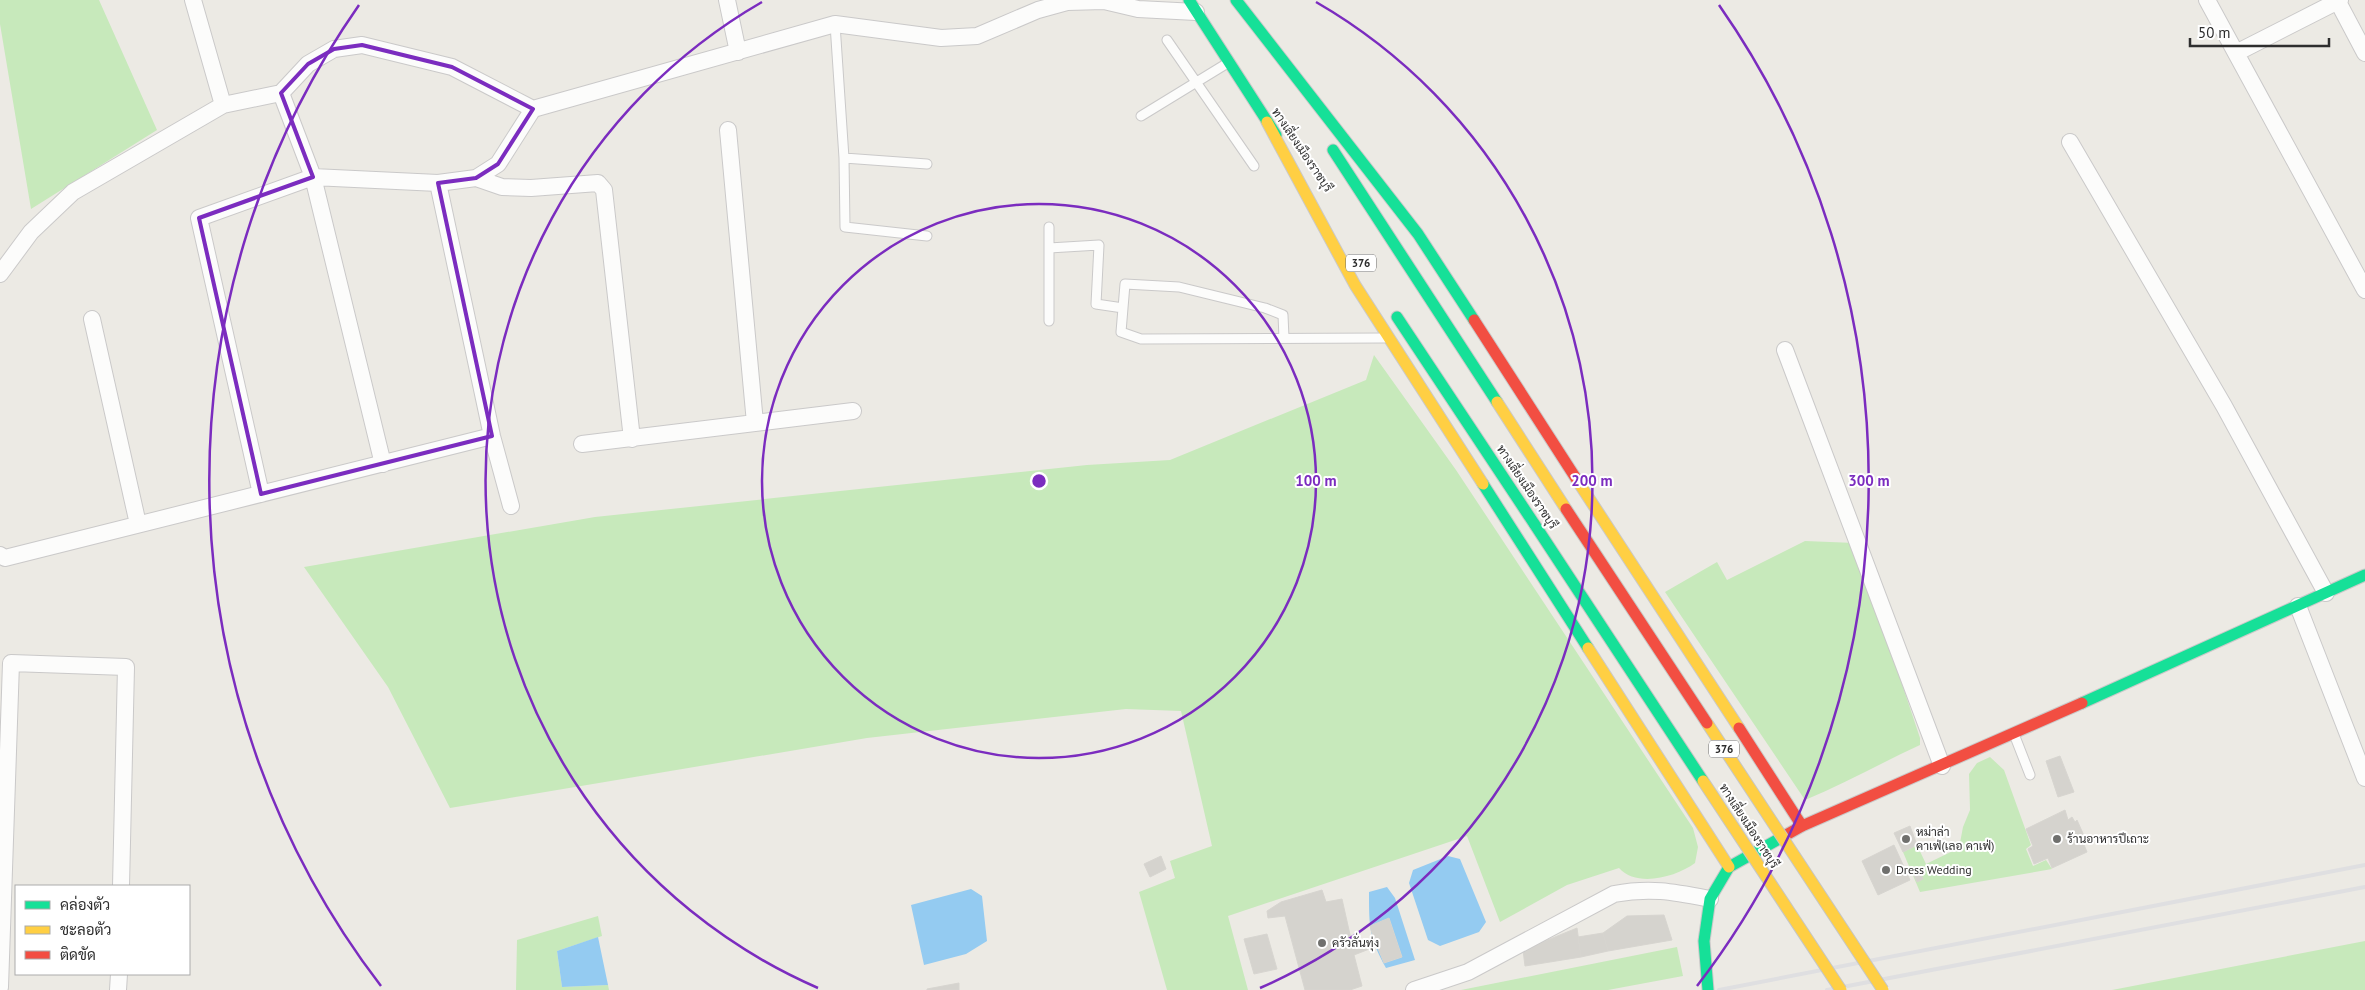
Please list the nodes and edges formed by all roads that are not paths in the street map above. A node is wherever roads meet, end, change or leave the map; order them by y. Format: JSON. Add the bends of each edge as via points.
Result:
{"nodes":[{"id":1,"x":193,"y":0,"type":"edge"},
{"id":2,"x":727,"y":0,"type":"edge"},
{"id":3,"x":1236,"y":0,"type":"edge"},
{"id":4,"x":2208,"y":0,"type":"edge"},
{"id":5,"x":2338,"y":0,"type":"edge"},
{"id":6,"x":1135,"y":5,"type":"edge"},
{"id":7,"x":1192,"y":6,"type":"edge"},
{"id":8,"x":835,"y":24,"type":"junction"},
{"id":9,"x":1167,"y":40,"type":"dead end"},
{"id":10,"x":738,"y":52,"type":"junction"},
{"id":11,"x":2236,"y":53,"type":"junction"},
{"id":12,"x":2365,"y":53,"type":"edge"},
{"id":13,"x":1229,"y":62,"type":"junction"},
{"id":14,"x":1196,"y":82,"type":"junction"},
{"id":15,"x":281,"y":93,"type":"junction"},
{"id":16,"x":223,"y":105,"type":"junction"},
{"id":17,"x":533,"y":109,"type":"junction"},
{"id":18,"x":1141,"y":116,"type":"dead end"},
{"id":19,"x":1312,"y":117,"type":"dead end"},
{"id":20,"x":1267,"y":122,"type":"junction"},
{"id":21,"x":728,"y":130,"type":"dead end"},
{"id":22,"x":1328,"y":142,"type":"dead end"},
{"id":23,"x":2070,"y":142,"type":"dead end"},
{"id":24,"x":844,"y":158,"type":"junction"},
{"id":25,"x":927,"y":164,"type":"dead end"},
{"id":26,"x":1254,"y":166,"type":"dead end"},
{"id":27,"x":313,"y":177,"type":"junction"},
{"id":28,"x":476,"y":178,"type":"junction"},
{"id":29,"x":438,"y":183,"type":"junction"},
{"id":30,"x":1049,"y":227,"type":"dead end"},
{"id":31,"x":1338,"y":229,"type":"dead end"},
{"id":32,"x":926,"y":236,"type":"dead end"},
{"id":33,"x":1049,"y":248,"type":"junction"},
{"id":34,"x":0,"y":274,"type":"edge"},
{"id":35,"x":2365,"y":290,"type":"edge"},
{"id":36,"x":1123,"y":308,"type":"junction"},
{"id":37,"x":1393,"y":311,"type":"dead end"},
{"id":38,"x":92,"y":319,"type":"dead end"},
{"id":39,"x":1049,"y":321,"type":"dead end"},
{"id":40,"x":1284,"y":338,"type":"junction"},
{"id":41,"x":1390,"y":338,"type":"junction"},
{"id":42,"x":1786,"y":350,"type":"dead end"},
{"id":43,"x":853,"y":410,"type":"dead end"},
{"id":44,"x":755,"y":423,"type":"junction"},
{"id":45,"x":492,"y":436,"type":"junction"},
{"id":46,"x":632,"y":439,"type":"junction"},
{"id":47,"x":582,"y":444,"type":"dead end"},
{"id":48,"x":383,"y":464,"type":"junction"},
{"id":49,"x":262,"y":494,"type":"junction"},
{"id":50,"x":511,"y":506,"type":"dead end"},
{"id":51,"x":138,"y":524,"type":"junction"},
{"id":52,"x":0,"y":555,"type":"edge"},
{"id":53,"x":2365,"y":575,"type":"edge"},
{"id":54,"x":2326,"y":593,"type":"junction"},
{"id":55,"x":2298,"y":606,"type":"junction"},
{"id":56,"x":2014,"y":733,"type":"junction"},
{"id":57,"x":1942,"y":766,"type":"junction"},
{"id":58,"x":2030,"y":776,"type":"dead end"},
{"id":59,"x":2365,"y":778,"type":"edge"},
{"id":60,"x":1802,"y":826,"type":"junction"},
{"id":61,"x":1729,"y":867,"type":"junction"},
{"id":62,"x":121,"y":885,"type":"edge"},
{"id":63,"x":1710,"y":899,"type":"junction"},
{"id":64,"x":119,"y":975,"type":"edge"},
{"id":65,"x":0,"y":987,"type":"edge"},
{"id":66,"x":118,"y":990,"type":"edge"},
{"id":67,"x":1414,"y":990,"type":"edge"},
{"id":68,"x":1708,"y":990,"type":"edge"},
{"id":69,"x":1841,"y":990,"type":"edge"},
{"id":70,"x":1883,"y":990,"type":"edge"}],
"edges":[{"from":1,"to":16,"type":"street"},
{"from":2,"to":10,"type":"street"},
{"from":3,"to":19,"type":"main road"},
{"from":3,"to":60,"type":"main road","via":[[1418,234]]},
{"from":4,"to":11,"type":"street"},
{"from":5,"to":11,"type":"street"},
{"from":5,"to":12,"type":"street"},
{"from":6,"to":7,"type":"street"},
{"from":6,"to":8,"type":"street","via":[[1104,1],[1067,2],[1038,10],[977,36],[941,38]]},
{"from":7,"to":13,"type":"main road","name":"ทางเลี่ยงเมืองราชบุรี"},
{"from":8,"to":10,"type":"street"},
{"from":8,"to":24,"type":"lane"},
{"from":9,"to":14,"type":"lane"},
{"from":10,"to":17,"type":"street"},
{"from":11,"to":35,"type":"street"},
{"from":13,"to":14,"type":"lane"},
{"from":13,"to":20,"type":"main road","name":"ทางเลี่ยงเมืองราชบุรี"},
{"from":14,"to":18,"type":"lane"},
{"from":14,"to":26,"type":"lane"},
{"from":15,"to":16,"type":"street"},
{"from":15,"to":17,"type":"street","via":[[308,64],[334,48],[362,45],[452,67]]},
{"from":15,"to":27,"type":"street"},
{"from":16,"to":34,"type":"street","via":[[74,192],[31,232]]},
{"from":17,"to":28,"type":"street","via":[[498,164]]},
{"from":20,"to":31,"type":"main road","name":"ทางเลี่ยงเมืองราชบุรี"},
{"from":20,"to":41,"type":"main road","via":[[1355,285]]},
{"from":21,"to":44,"type":"street"},
{"from":22,"to":70,"type":"main road","name":"ทางเลี่ยงเมืองราชบุรี","number":"376","bridge":true},
{"from":23,"to":54,"type":"street","via":[[2224,406]]},
{"from":24,"to":25,"type":"lane"},
{"from":24,"to":32,"type":"lane","via":[[845,226]]},
{"from":27,"to":29,"type":"street"},
{"from":27,"to":48,"type":"street"},
{"from":27,"to":49,"type":"street","via":[[199,218]]},
{"from":28,"to":29,"type":"street"},
{"from":28,"to":46,"type":"street","via":[[502,186],[531,188],[598,183],[604,190]]},
{"from":29,"to":45,"type":"street"},
{"from":30,"to":33,"type":"lane"},
{"from":33,"to":36,"type":"lane","via":[[1099,245],[1096,304]]},
{"from":33,"to":39,"type":"lane"},
{"from":36,"to":40,"type":"lane","via":[[1121,332],[1140,339]]},
{"from":36,"to":40,"type":"lane","via":[[1125,284],[1179,287],[1283,315]]},
{"from":37,"to":69,"type":"main road","name":"ทางเลี่ยงเมืองราชบุรี","number":"376","bridge":true},
{"from":38,"to":51,"type":"street"},
{"from":40,"to":41,"type":"lane"},
{"from":41,"to":61,"type":"main road"},
{"from":42,"to":57,"type":"street"},
{"from":43,"to":44,"type":"street"},
{"from":44,"to":46,"type":"street"},
{"from":45,"to":48,"type":"street"},
{"from":45,"to":50,"type":"street"},
{"from":46,"to":47,"type":"street"},
{"from":48,"to":49,"type":"street"},
{"from":49,"to":51,"type":"street"},
{"from":51,"to":52,"type":"street","via":[[6,558]]},
{"from":53,"to":54,"type":"main road"},
{"from":54,"to":55,"type":"main road"},
{"from":55,"to":56,"type":"main road"},
{"from":55,"to":59,"type":"street"},
{"from":56,"to":57,"type":"main road"},
{"from":56,"to":58,"type":"lane"},
{"from":57,"to":60,"type":"main road"},
{"from":60,"to":61,"type":"main road"},
{"from":61,"to":63,"type":"main road"},
{"from":62,"to":65,"type":"street","via":[[126,667],[11,663]]},
{"from":63,"to":67,"type":"street","via":[[1661,890],[1614,894],[1468,972]]},
{"from":63,"to":68,"type":"main road","via":[[1704,941]]},
{"from":64,"to":66,"type":"street"}]}
